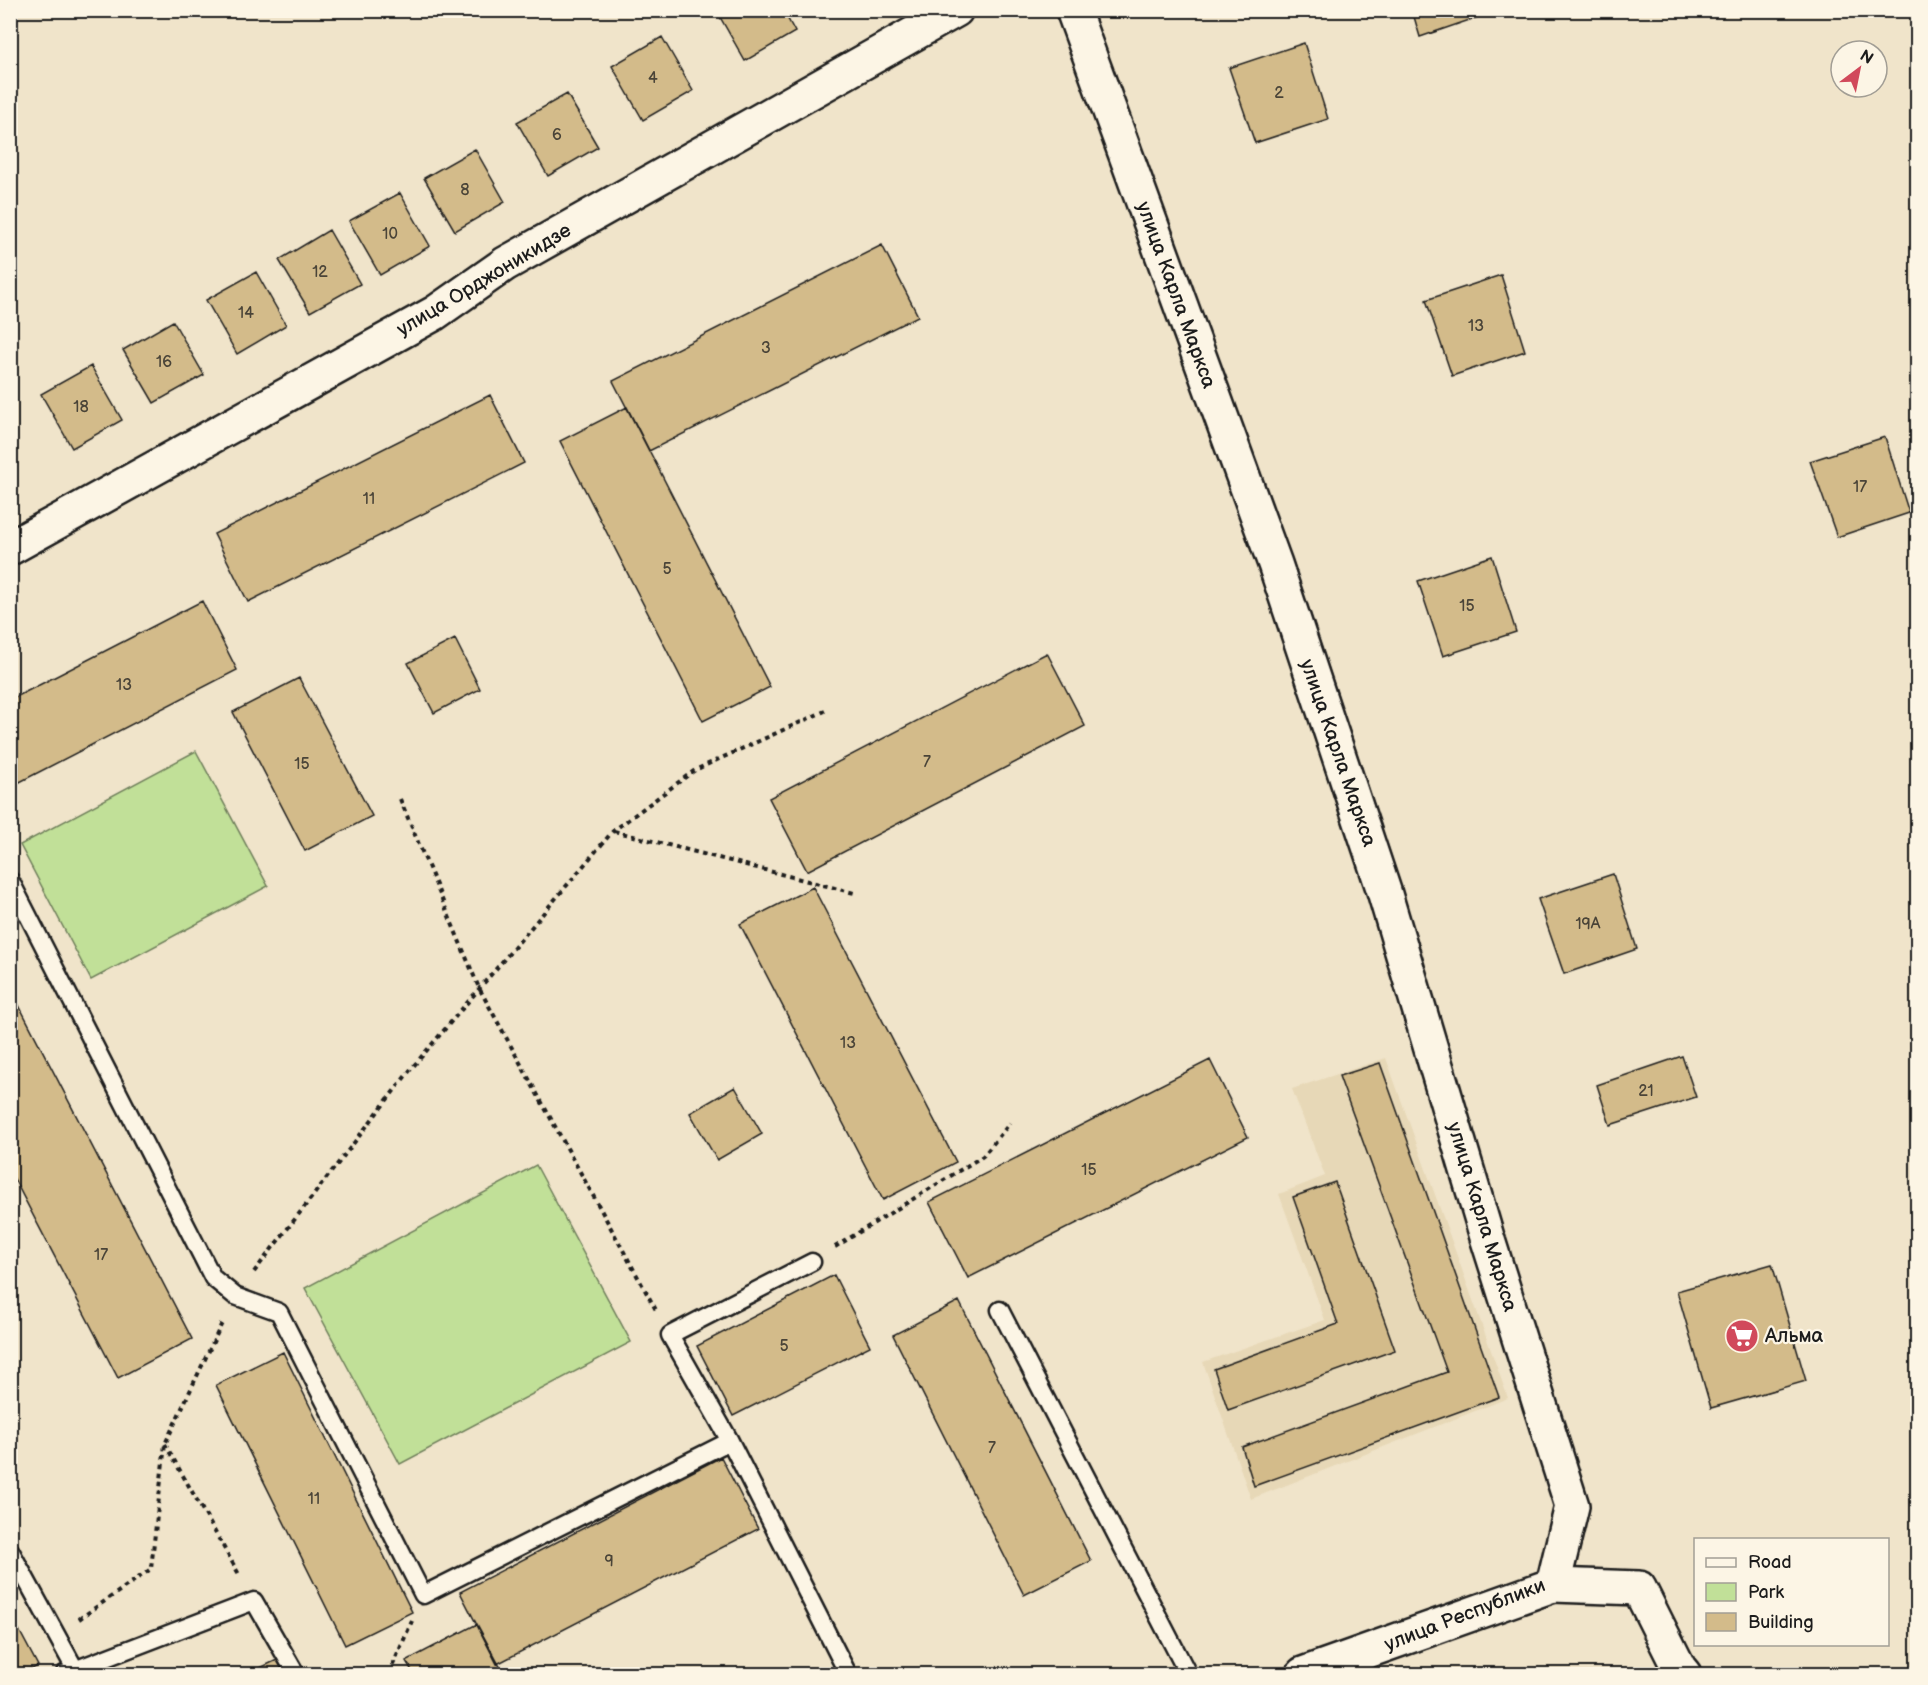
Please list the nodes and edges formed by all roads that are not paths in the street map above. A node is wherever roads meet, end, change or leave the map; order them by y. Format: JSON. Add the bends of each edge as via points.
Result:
{"nodes":[{"id":1,"x":956,"y":10,"type":"edge"},
{"id":2,"x":1072,"y":10,"type":"edge"},
{"id":3,"x":10,"y":548,"type":"edge"},
{"id":4,"x":10,"y":880,"type":"edge"},
{"id":5,"x":812,"y":1262,"type":"road end"},
{"id":6,"x":1000,"y":1310,"type":"dead end"},
{"id":7,"x":730,"y":1441,"type":"junction"},
{"id":8,"x":1572,"y":1506,"type":"joint"},
{"id":9,"x":10,"y":1550,"type":"edge"},
{"id":10,"x":1552,"y":1585,"type":"junction"},
{"id":11,"x":70,"y":1672,"type":"edge"},
{"id":12,"x":296,"y":1674,"type":"edge"},
{"id":13,"x":848,"y":1674,"type":"edge"},
{"id":14,"x":1188,"y":1674,"type":"edge"},
{"id":15,"x":1303,"y":1674,"type":"edge"},
{"id":16,"x":1684,"y":1674,"type":"edge"}],
"edges":[{"from":1,"to":3,"type":"street","name":"улица Орджоникидзе","via":[[505,264],[435,312]]},
{"from":2,"to":8,"type":"street","name":"улица Карла Маркса","via":[[1275,564],[1373,858]]},
{"from":4,"to":7,"type":"lane","via":[[213,1278],[235,1296],[279,1312],[423,1596]]},
{"from":5,"to":7,"type":"lane","via":[[670,1335]]},
{"from":6,"to":14,"type":"lane"},
{"from":7,"to":13,"type":"lane"},
{"from":8,"to":10,"type":"street","name":"улица Республики"},
{"from":9,"to":11,"type":"lane","via":[[56,1635]]},
{"from":10,"to":15,"type":"street","name":"улица Республики"},
{"from":10,"to":16,"type":"street","via":[[1639,1588]]},
{"from":11,"to":12,"type":"lane","via":[[254,1601]]}]}
